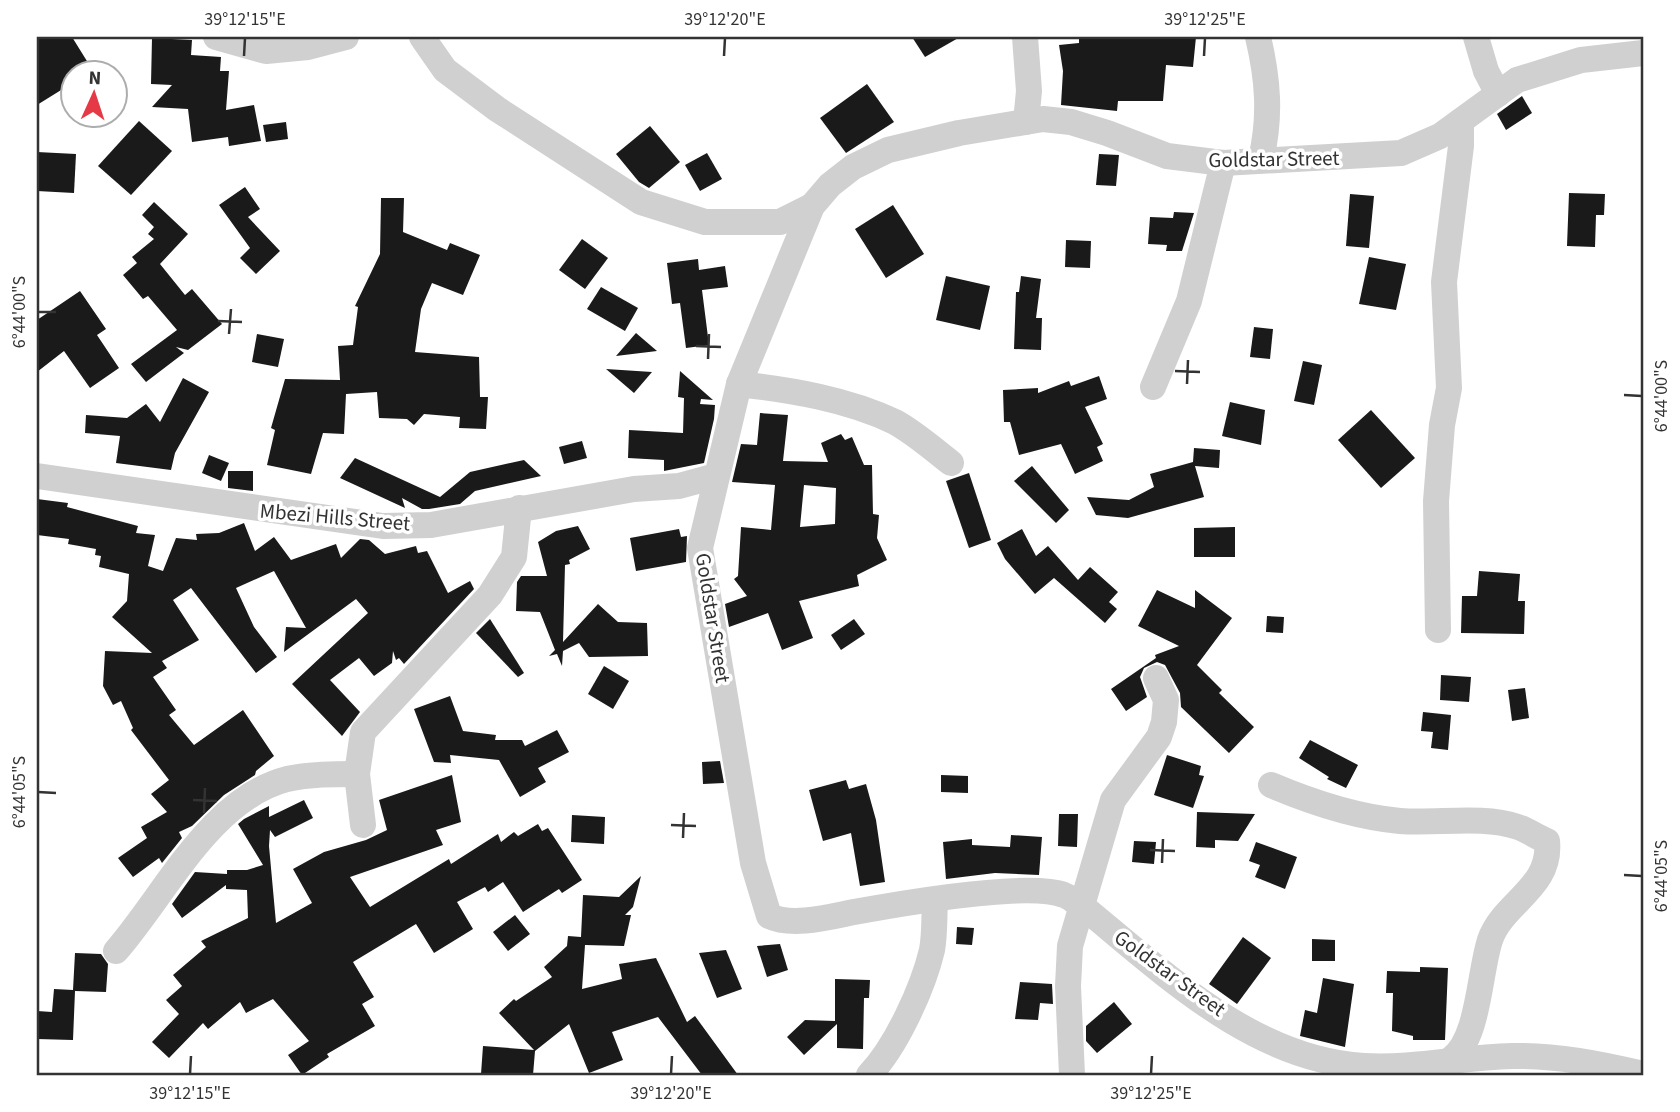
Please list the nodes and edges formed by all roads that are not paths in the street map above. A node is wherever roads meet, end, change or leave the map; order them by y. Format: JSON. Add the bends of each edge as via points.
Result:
{"nodes":[{"id":1,"x":216,"y":37,"type":"edge"},
{"id":2,"x":346,"y":37,"type":"edge"},
{"id":3,"x":422,"y":37,"type":"edge"},
{"id":4,"x":1025,"y":37,"type":"edge"},
{"id":5,"x":1258,"y":37,"type":"edge"},
{"id":6,"x":1476,"y":37,"type":"edge"},
{"id":7,"x":1643,"y":53,"type":"edge"},
{"id":8,"x":1497,"y":94,"type":"junction"},
{"id":9,"x":1461,"y":121,"type":"junction"},
{"id":10,"x":1026,"y":122,"type":"junction"},
{"id":11,"x":1261,"y":159,"type":"junction"},
{"id":12,"x":1223,"y":163,"type":"junction"},
{"id":13,"x":812,"y":206,"type":"junction"},
{"id":14,"x":739,"y":384,"type":"junction"},
{"id":15,"x":1153,"y":387,"type":"dead end"},
{"id":16,"x":951,"y":463,"type":"dead end"},
{"id":17,"x":37,"y":476,"type":"edge"},
{"id":18,"x":716,"y":476,"type":"junction"},
{"id":19,"x":519,"y":509,"type":"junction"},
{"id":20,"x":1438,"y":630,"type":"dead end"},
{"id":21,"x":1156,"y":678,"type":"dead end"},
{"id":22,"x":357,"y":774,"type":"junction"},
{"id":23,"x":1271,"y":785,"type":"dead end"},
{"id":24,"x":363,"y":825,"type":"dead end"},
{"id":25,"x":935,"y":901,"type":"junction"},
{"id":26,"x":1082,"y":906,"type":"junction"},
{"id":27,"x":116,"y":951,"type":"dead end"},
{"id":28,"x":1451,"y":1059,"type":"junction"},
{"id":29,"x":1322,"y":1067,"type":"edge"},
{"id":30,"x":1643,"y":1074,"type":"edge"},
{"id":31,"x":869,"y":1075,"type":"edge"},
{"id":32,"x":1072,"y":1075,"type":"edge"}],
"edges":[{"from":1,"to":2,"type":"street","via":[[266,51]]},
{"from":3,"to":13,"type":"street","via":[[445,70],[641,202],[705,222],[780,222]]},
{"from":4,"to":10,"type":"street"},
{"from":5,"to":11,"type":"street","via":[[1269,116]]},
{"from":6,"to":8,"type":"street"},
{"from":7,"to":8,"type":"street","name":"Goldstar Street","via":[[1570,63],[1517,80]]},
{"from":8,"to":9,"type":"street","name":"Goldstar Street"},
{"from":9,"to":11,"type":"street","name":"Goldstar Street","via":[[1420,147],[1401,153]]},
{"from":9,"to":20,"type":"street","via":[[1444,282],[1449,388],[1436,501]]},
{"from":10,"to":12,"type":"street","name":"Goldstar Street","via":[[1071,122],[1167,156]]},
{"from":10,"to":13,"type":"street","name":"Goldstar Street","via":[[888,150],[853,167]]},
{"from":11,"to":12,"type":"street","name":"Goldstar Street"},
{"from":12,"to":15,"type":"street","via":[[1189,300]]},
{"from":13,"to":14,"type":"street","name":"Goldstar Street"},
{"from":14,"to":16,"type":"street","via":[[778,388],[868,411],[896,423]]},
{"from":14,"to":18,"type":"street","name":"Goldstar Street"},
{"from":17,"to":19,"type":"street","name":"Mbezi Hills Street","via":[[383,526],[431,525]]},
{"from":18,"to":19,"type":"street","name":"Mbezi Hills Street","via":[[679,486]]},
{"from":18,"to":25,"type":"street","name":"Goldstar Street","via":[[701,561],[764,907],[779,921]]},
{"from":19,"to":22,"type":"street","via":[[514,557],[490,595],[363,732]]},
{"from":21,"to":26,"type":"street","via":[[1166,700],[1164,722],[1159,737],[1113,800]]},
{"from":22,"to":24,"type":"street"},
{"from":22,"to":27,"type":"street","via":[[286,779],[233,809],[210,827]]},
{"from":23,"to":28,"type":"street","via":[[1298,797],[1399,821],[1507,825],[1546,841],[1547,862],[1491,938],[1470,1035],[1462,1051]]},
{"from":25,"to":26,"type":"street","name":"Goldstar Street","via":[[1046,891],[1065,895]]},
{"from":25,"to":31,"type":"street","via":[[933,946],[926,971],[891,1045]]},
{"from":26,"to":29,"type":"street","name":"Goldstar Street","via":[[1180,986],[1276,1046]]},
{"from":26,"to":32,"type":"street","via":[[1070,946]]},
{"from":28,"to":29,"type":"street","name":"Goldstar Street"},
{"from":28,"to":30,"type":"street","name":"Goldstar Street","via":[[1562,1059]]}]}
